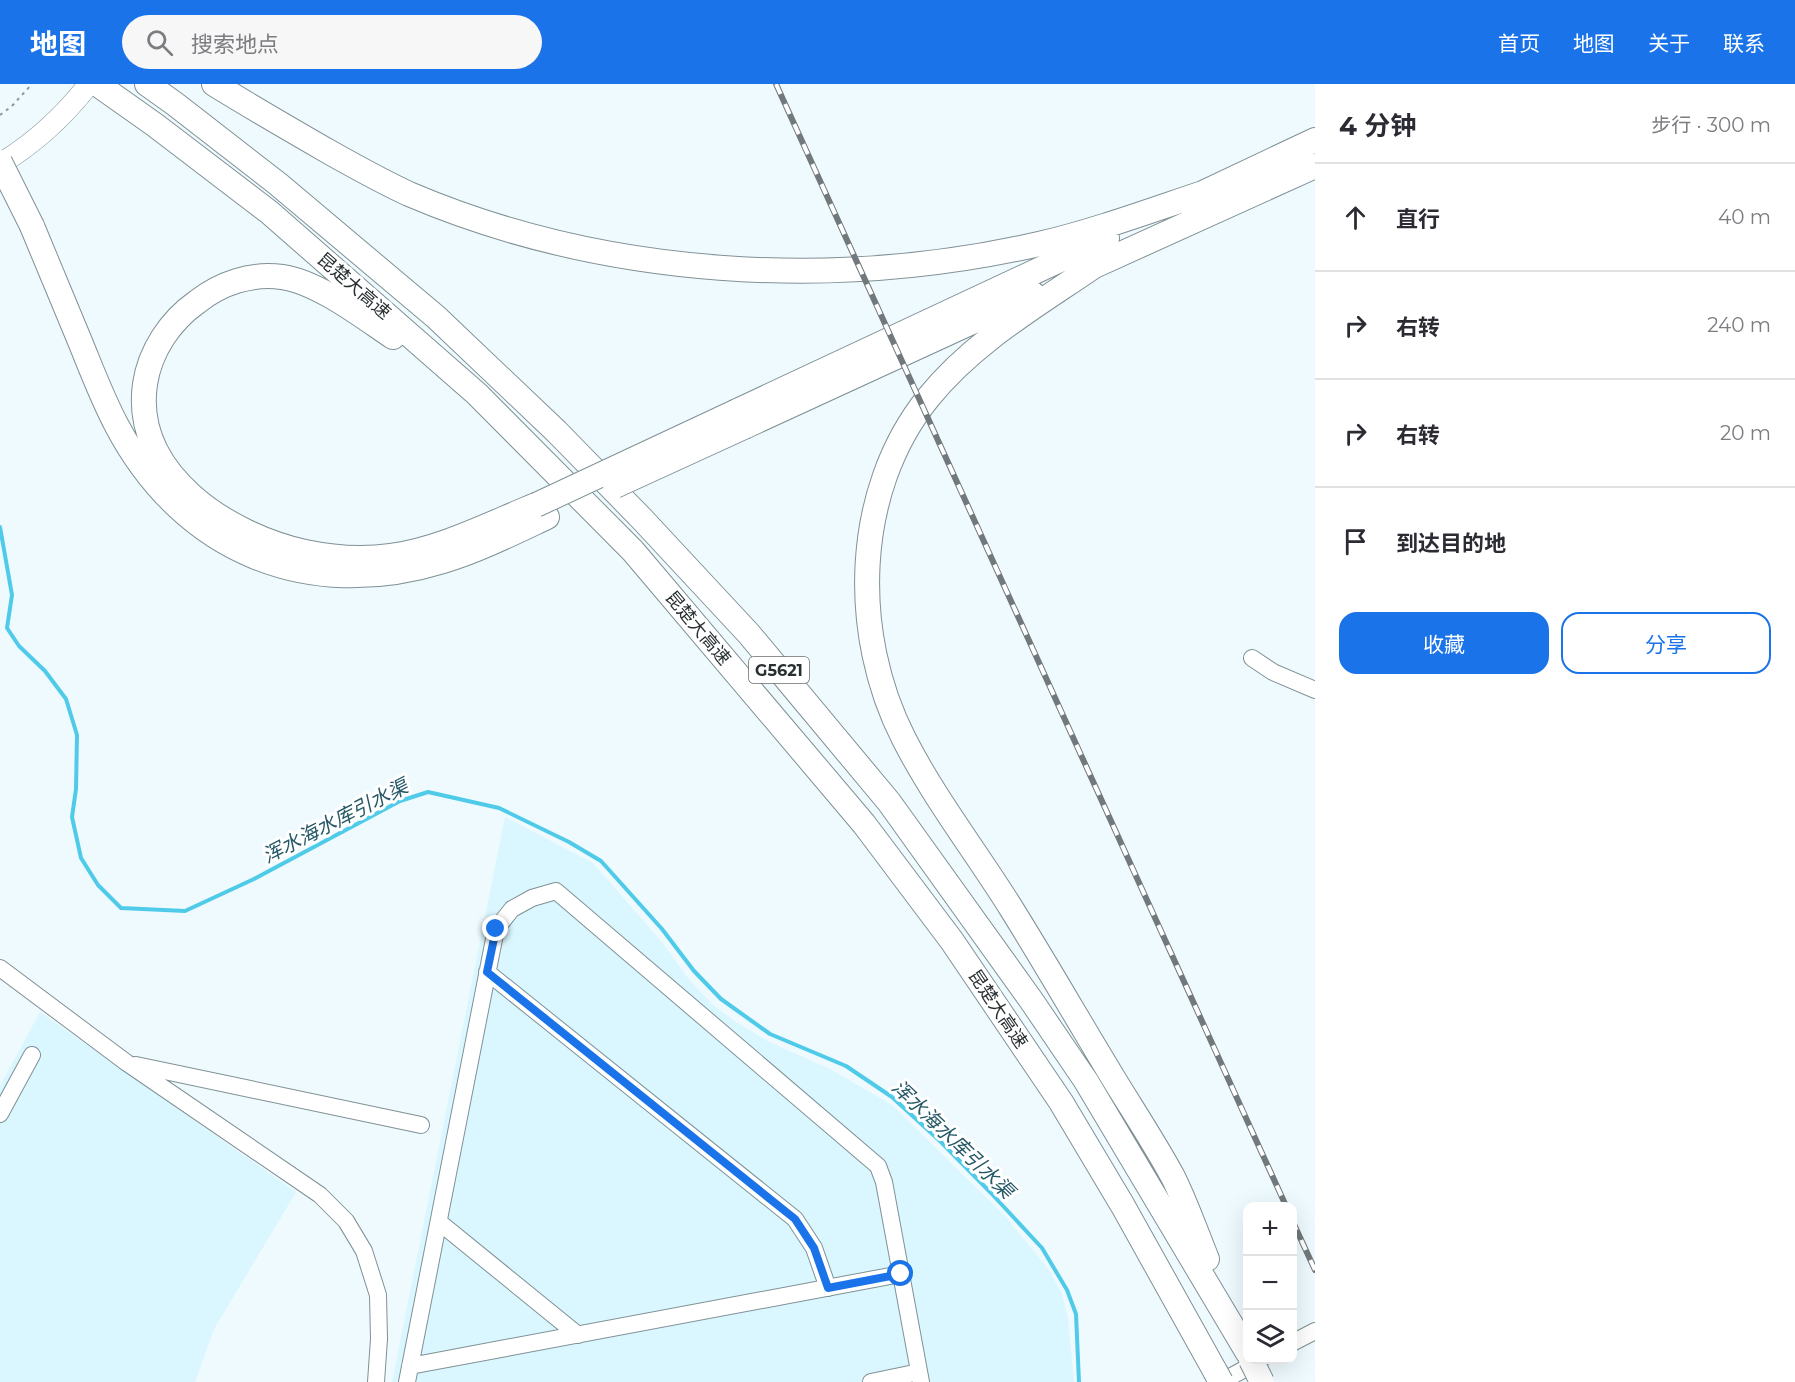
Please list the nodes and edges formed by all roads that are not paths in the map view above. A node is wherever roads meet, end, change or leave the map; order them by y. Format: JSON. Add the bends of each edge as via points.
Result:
{"nodes":[{"id":1,"x":89,"y":84,"type":"edge"},
{"id":2,"x":97,"y":84,"type":"edge"},
{"id":3,"x":147,"y":84,"type":"edge"},
{"id":4,"x":214,"y":84,"type":"edge"},
{"id":5,"x":1315,"y":140,"type":"edge"},
{"id":6,"x":0,"y":163,"type":"edge"},
{"id":7,"x":1315,"y":166,"type":"edge"},
{"id":8,"x":1203,"y":192,"type":"junction"},
{"id":9,"x":1094,"y":266,"type":"junction"},
{"id":10,"x":477,"y":394,"type":"junction"},
{"id":11,"x":742,"y":419,"type":"junction"},
{"id":12,"x":542,"y":511,"type":"junction"},
{"id":13,"x":1252,"y":658,"type":"dead end"},
{"id":14,"x":1315,"y":690,"type":"edge"},
{"id":15,"x":0,"y":968,"type":"edge"},
{"id":16,"x":487,"y":972,"type":"junction"},
{"id":17,"x":32,"y":1055,"type":"dead end"},
{"id":18,"x":127,"y":1063,"type":"junction"},
{"id":19,"x":0,"y":1114,"type":"edge"},
{"id":20,"x":421,"y":1125,"type":"dead end"},
{"id":21,"x":439,"y":1222,"type":"junction"},
{"id":22,"x":901,"y":1274,"type":"junction"},
{"id":23,"x":828,"y":1288,"type":"junction"},
{"id":24,"x":1315,"y":1331,"type":"edge"},
{"id":25,"x":578,"y":1335,"type":"junction"},
{"id":26,"x":1297,"y":1341,"type":"edge"},
{"id":27,"x":1243,"y":1343,"type":"edge"},
{"id":28,"x":1243,"y":1345,"type":"edge"},
{"id":29,"x":1251,"y":1364,"type":"edge"},
{"id":30,"x":1253,"y":1364,"type":"edge"},
{"id":31,"x":409,"y":1374,"type":"edge"},
{"id":32,"x":920,"y":1377,"type":"edge"},
{"id":33,"x":1219,"y":1378,"type":"edge"},
{"id":34,"x":376,"y":1382,"type":"edge"},
{"id":35,"x":871,"y":1382,"type":"edge"},
{"id":36,"x":1262,"y":1382,"type":"edge"}],
"edges":[{"from":1,"to":6,"type":"main road","via":[[51,127]]},
{"from":2,"to":10,"type":"highway","name":"昆楚大高速","number":"G5621","via":[[269,212]]},
{"from":3,"to":28,"type":"highway","name":"昆楚大高速","number":"G5621","via":[[278,184],[436,317],[565,440],[749,634],[889,802],[1031,1000],[1086,1081]]},
{"from":4,"to":8,"type":"highway","via":[[353,165],[408,193],[469,216],[587,249],[699,266],[802,271],[936,262],[1067,237]]},
{"from":5,"to":8,"type":"highway"},
{"from":6,"to":12,"type":"highway","bridge":true,"via":[[32,226],[118,427],[160,489],[207,531],[264,561],[304,572],[373,574],[442,562],[486,545]]},
{"from":7,"to":9,"type":"highway"},
{"from":8,"to":11,"type":"highway"},
{"from":9,"to":11,"type":"highway"},
{"from":9,"to":27,"type":"highway","via":[[984,342],[952,370],[906,429],[891,459],[872,519],[867,578],[871,631],[881,677],[903,737],[1011,907],[1173,1178]]},
{"from":10,"to":12,"type":"highway","via":[[316,289],[283,277],[267,276],[250,277],[218,288],[190,306],[162,339],[151,362],[143,395],[153,447],[176,481],[231,523],[286,547],[351,558],[403,554]]},
{"from":10,"to":33,"type":"highway","name":"昆楚大高速","number":"G5621","via":[[633,551],[864,824],[952,941],[1060,1102]]},
{"from":11,"to":12,"type":"highway","bridge":true},
{"from":13,"to":14,"type":"street"},
{"from":15,"to":18,"type":"street"},
{"from":16,"to":21,"type":"street"},
{"from":16,"to":22,"type":"street","via":[[496,929],[512,909],[556,891],[878,1166]]},
{"from":16,"to":23,"type":"street","via":[[795,1219],[814,1248]]},
{"from":17,"to":19,"type":"street"},
{"from":18,"to":20,"type":"street"},
{"from":18,"to":34,"type":"street","via":[[312,1190],[346,1221],[364,1251],[378,1295]]},
{"from":21,"to":25,"type":"street"},
{"from":21,"to":31,"type":"street"},
{"from":22,"to":23,"type":"street"},
{"from":22,"to":32,"type":"street"},
{"from":23,"to":25,"type":"street"},
{"from":24,"to":26,"type":"street"},
{"from":25,"to":31,"type":"street"},
{"from":29,"to":33,"type":"street"},
{"from":30,"to":36,"type":"highway","name":"昆楚大高速","number":"G5621","bridge":true},
{"from":32,"to":35,"type":"street"}]}
